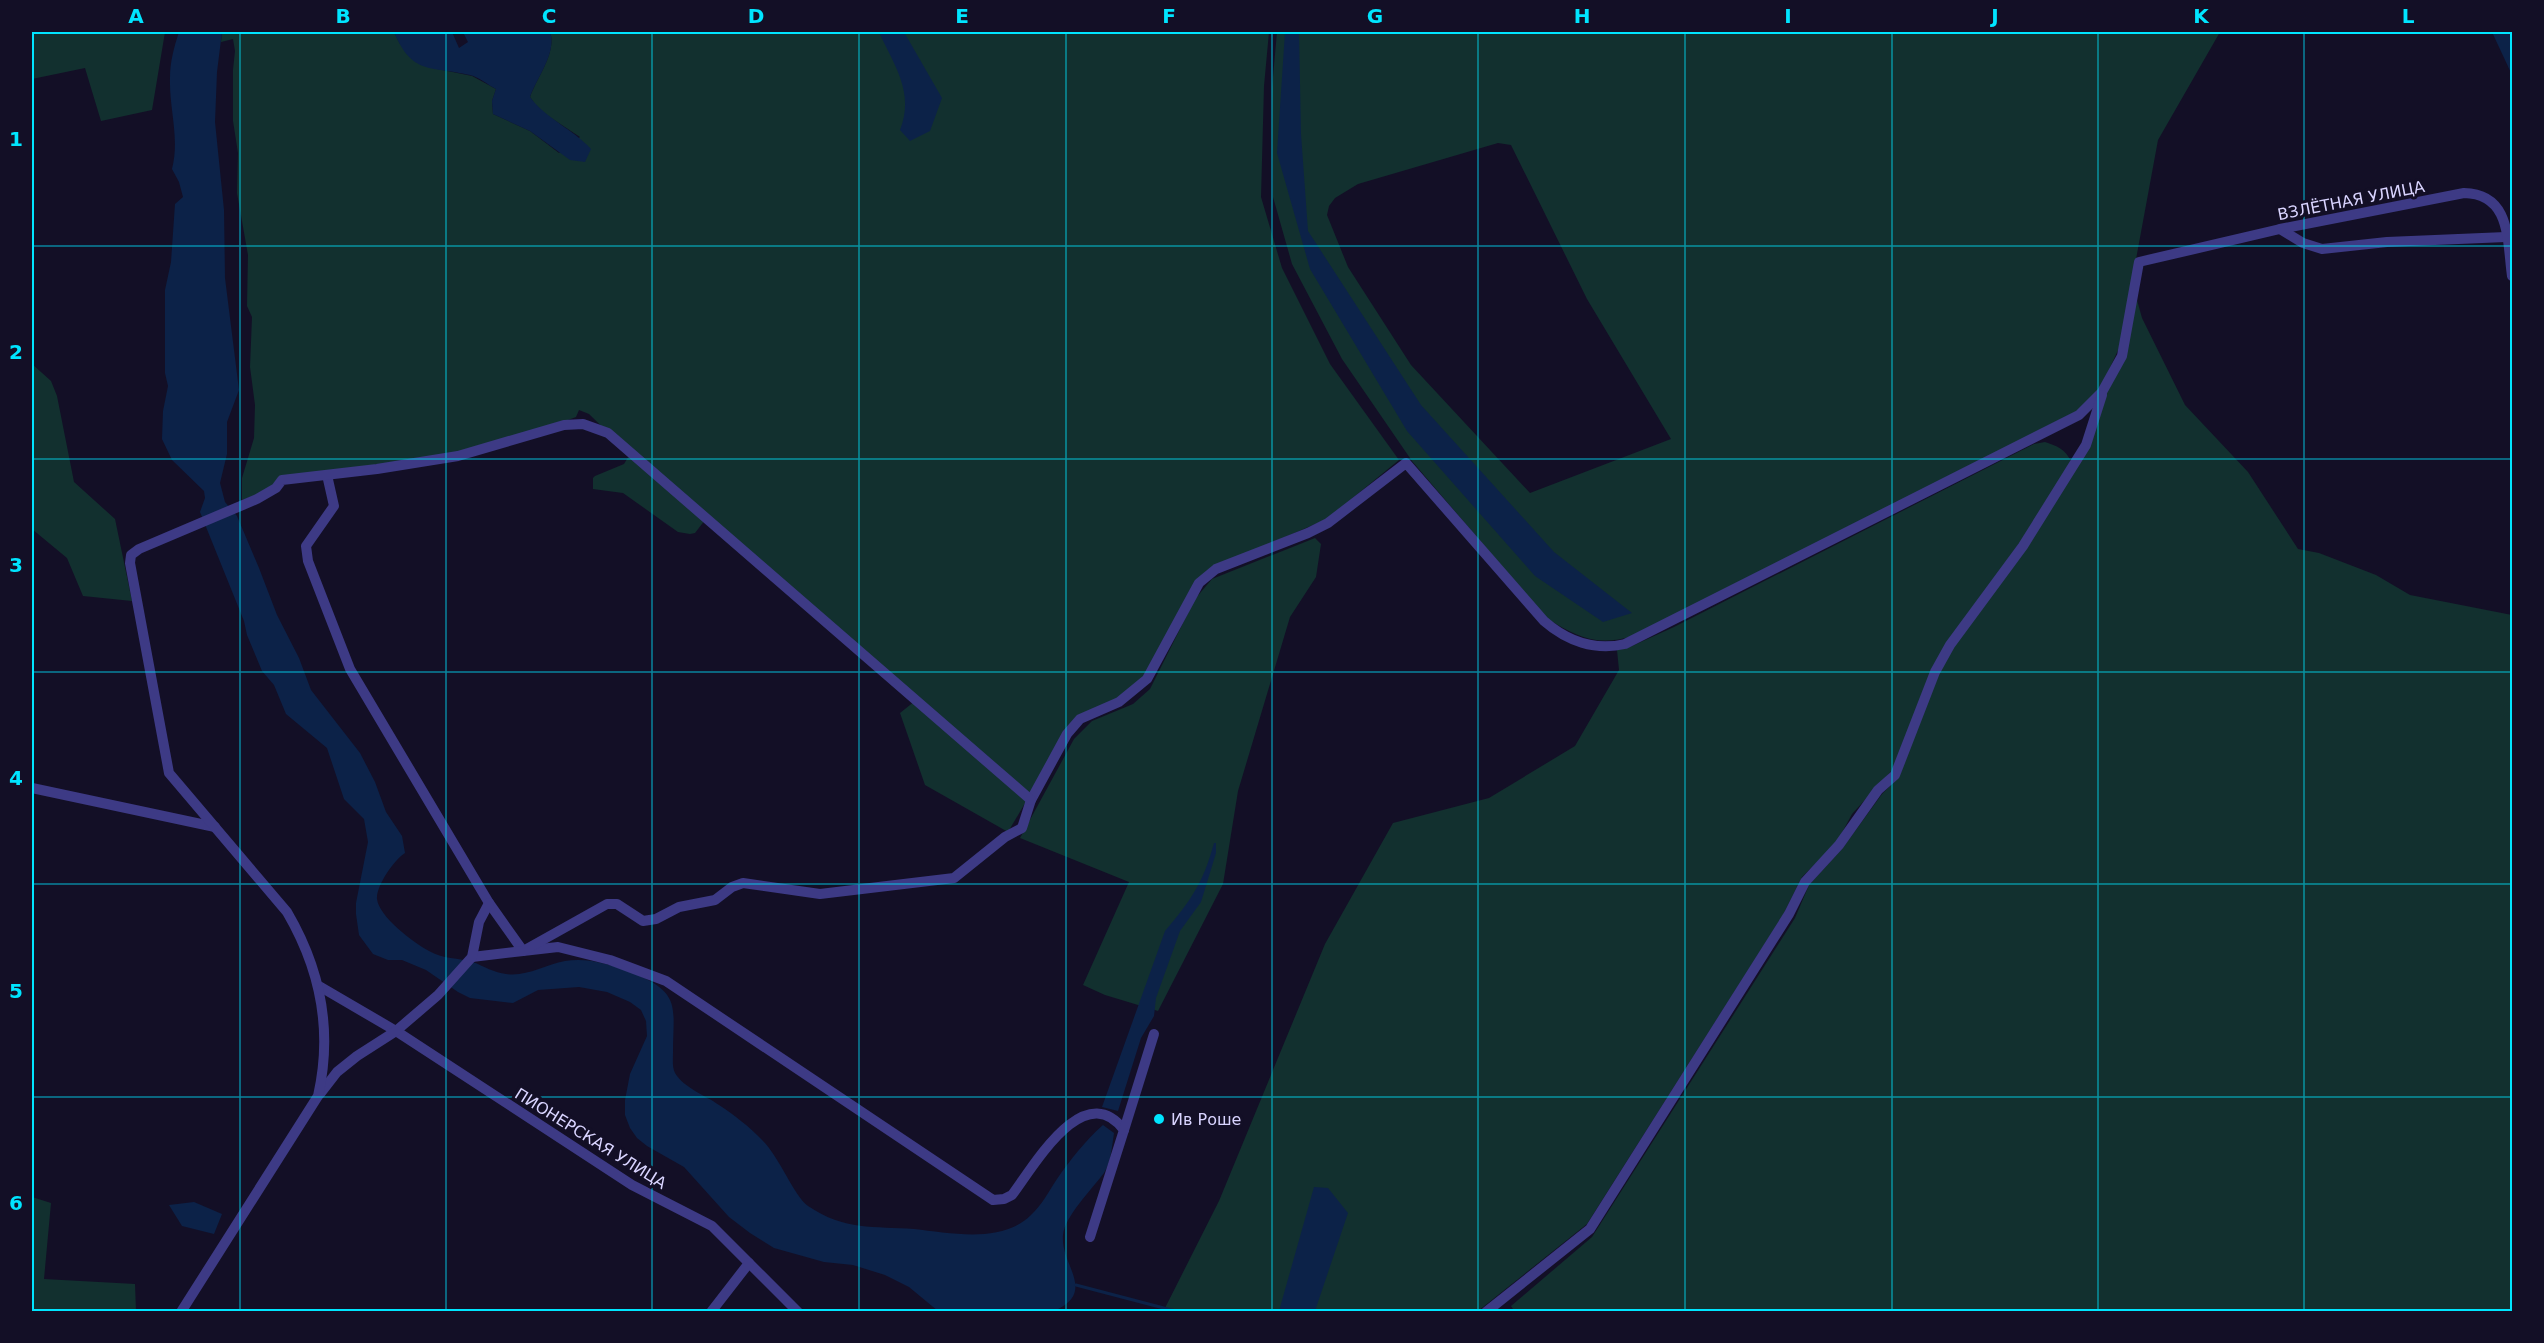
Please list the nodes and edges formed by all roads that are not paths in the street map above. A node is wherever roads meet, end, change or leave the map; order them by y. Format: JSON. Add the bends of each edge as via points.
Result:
{"nodes":[{"id":1,"x":2280,"y":229,"type":"junction"},
{"id":2,"x":2506,"y":237,"type":"junction"},
{"id":3,"x":2512,"y":276,"type":"edge"},
{"id":4,"x":2102,"y":392,"type":"junction"},
{"id":5,"x":327,"y":475,"type":"junction"},
{"id":6,"x":32,"y":788,"type":"edge"},
{"id":7,"x":1032,"y":800,"type":"junction"},
{"id":8,"x":215,"y":827,"type":"junction"},
{"id":9,"x":489,"y":903,"type":"junction"},
{"id":10,"x":523,"y":951,"type":"junction"},
{"id":11,"x":472,"y":957,"type":"junction"},
{"id":12,"x":319,"y":986,"type":"junction"},
{"id":13,"x":396,"y":1031,"type":"junction"},
{"id":14,"x":1154,"y":1034,"type":"dead end"},
{"id":15,"x":318,"y":1096,"type":"junction"},
{"id":16,"x":1124,"y":1130,"type":"junction"},
{"id":17,"x":1090,"y":1237,"type":"dead end"},
{"id":18,"x":749,"y":1263,"type":"junction"},
{"id":19,"x":181,"y":1311,"type":"edge"},
{"id":20,"x":711,"y":1311,"type":"edge"},
{"id":21,"x":798,"y":1311,"type":"edge"},
{"id":22,"x":1486,"y":1311,"type":"edge"}],
"edges":[{"from":1,"to":2,"type":"street","via":[[2322,249]]},
{"from":1,"to":2,"type":"street","name":"ВЗЛЁТНАЯ УЛИЦА","via":[[2394,205],[2478,194],[2498,207]]},
{"from":1,"to":4,"type":"street","name":"ВЗЛЁТНАЯ УЛИЦА","via":[[2139,262],[2122,356]]},
{"from":2,"to":3,"type":"street","name":"ВЗЛЁТНАЯ УЛИЦА"},
{"from":4,"to":7,"type":"street","via":[[2079,415],[2044,434],[1613,647],[1584,644],[1550,626],[1406,463],[1328,523],[1216,569],[1199,583],[1148,679],[1119,702],[1080,719],[1067,734]]},
{"from":4,"to":22,"type":"street","via":[[2090,435],[2080,454],[2023,546],[1950,645],[1935,672],[1895,775],[1878,790],[1839,845],[1805,882],[1789,914],[1590,1229]]},
{"from":5,"to":7,"type":"street","via":[[458,456],[564,425],[583,424],[608,433]]},
{"from":5,"to":8,"type":"street","via":[[282,480],[257,499],[131,555],[169,773]]},
{"from":5,"to":9,"type":"street","via":[[334,506],[306,546],[308,561],[350,669]]},
{"from":6,"to":8,"type":"street"},
{"from":7,"to":10,"type":"street","via":[[1022,828],[954,878],[820,894],[743,883],[715,900],[679,907],[643,921],[617,904],[607,904]]},
{"from":8,"to":12,"type":"street","via":[[287,912],[302,937]]},
{"from":9,"to":10,"type":"street"},
{"from":9,"to":11,"type":"street","via":[[479,922]]},
{"from":10,"to":11,"type":"street"},
{"from":10,"to":16,"type":"street","via":[[558,947],[610,960],[666,981],[993,1200],[1012,1195],[1059,1133],[1081,1116],[1098,1113],[1116,1119]]},
{"from":11,"to":13,"type":"street","via":[[438,996]]},
{"from":12,"to":13,"type":"street","name":"ПИОНЕРСКАЯ УЛИЦА"},
{"from":12,"to":15,"type":"street","via":[[325,1036]]},
{"from":13,"to":15,"type":"street","via":[[337,1072]]},
{"from":13,"to":18,"type":"street","name":"ПИОНЕРСКАЯ УЛИЦА","via":[[632,1185],[712,1226]]},
{"from":14,"to":16,"type":"street"},
{"from":15,"to":19,"type":"street"},
{"from":16,"to":17,"type":"street"},
{"from":18,"to":20,"type":"street"},
{"from":18,"to":21,"type":"street","name":"ПИОНЕРСКАЯ УЛИЦА"}]}
